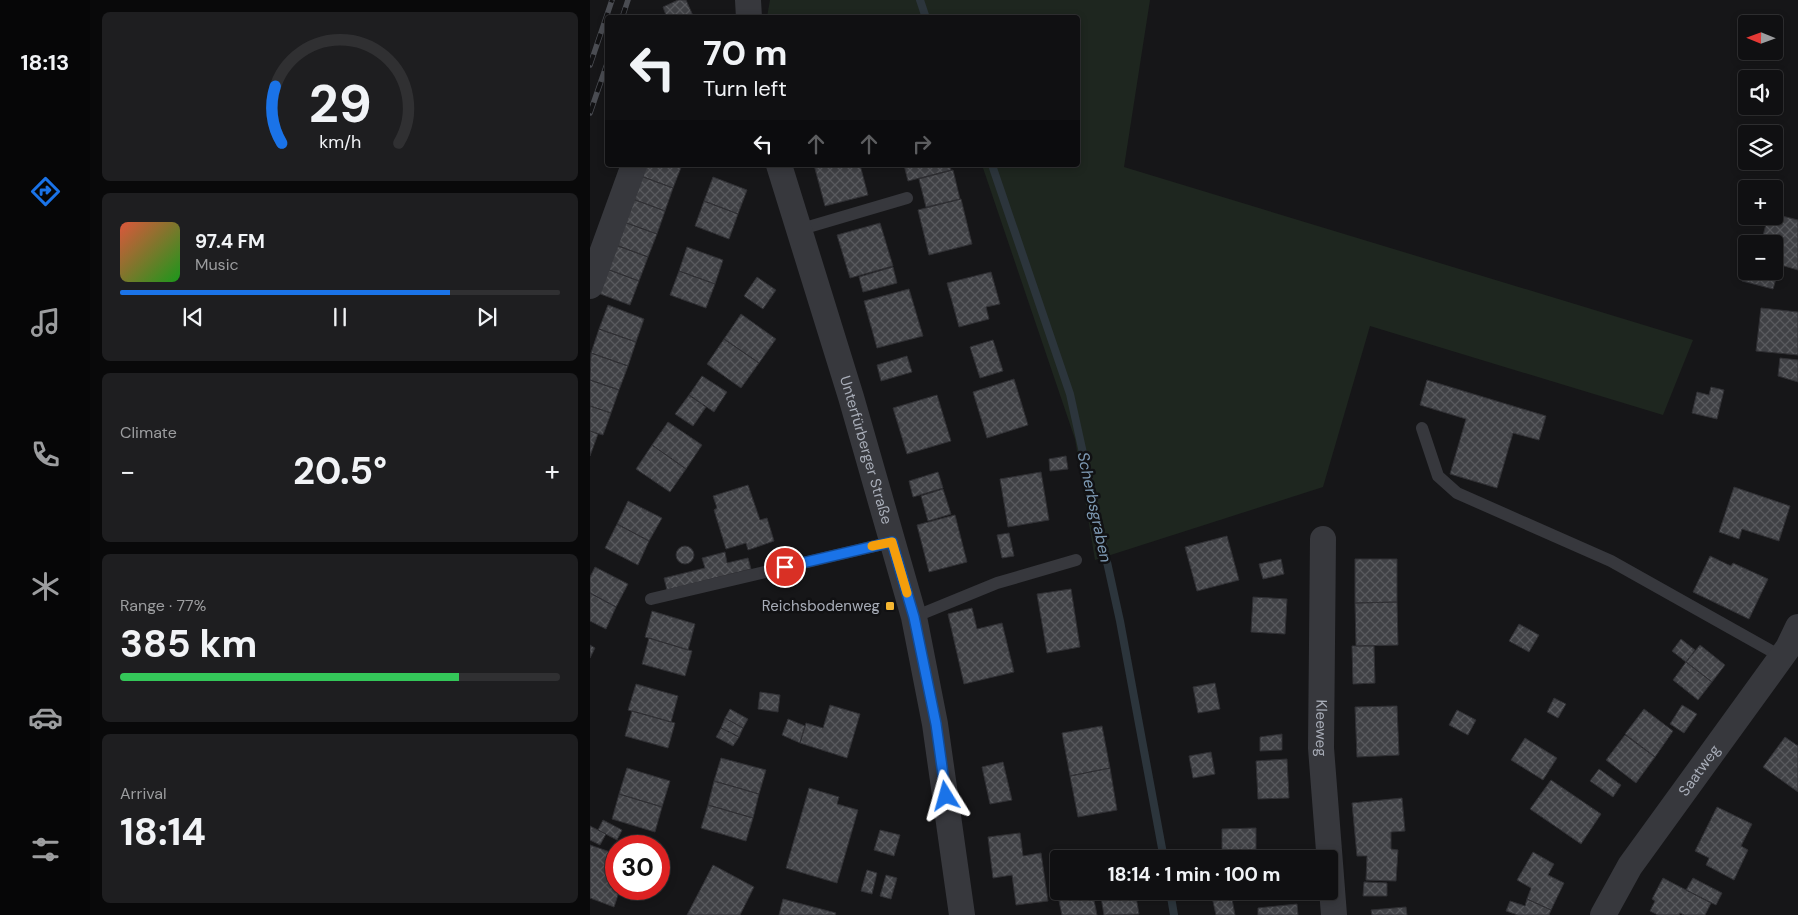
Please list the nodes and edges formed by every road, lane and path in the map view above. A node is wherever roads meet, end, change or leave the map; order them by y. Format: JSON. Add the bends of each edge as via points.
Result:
{"nodes":[{"id":1,"x":748,"y":0,"type":"edge"},
{"id":2,"x":750,"y":15,"type":"edge"},
{"id":3,"x":633,"y":167,"type":"edge"},
{"id":4,"x":780,"y":167,"type":"edge"},
{"id":5,"x":907,"y":198,"type":"dead end"},
{"id":6,"x":798,"y":230,"type":"junction"},
{"id":7,"x":590,"y":286,"type":"edge"},
{"id":8,"x":1422,"y":428,"type":"dead end"},
{"id":9,"x":1323,"y":539,"type":"dead end"},
{"id":10,"x":892,"y":542,"type":"junction"},
{"id":11,"x":1076,"y":560,"type":"dead end"},
{"id":12,"x":651,"y":599,"type":"dead end"},
{"id":13,"x":914,"y":617,"type":"junction"},
{"id":14,"x":1798,"y":627,"type":"edge"},
{"id":15,"x":1782,"y":657,"type":"junction"},
{"id":16,"x":962,"y":915,"type":"edge"},
{"id":17,"x":1334,"y":915,"type":"edge"},
{"id":18,"x":1603,"y":915,"type":"edge"}],
"edges":[{"from":1,"to":2,"type":"street"},
{"from":3,"to":7,"type":"street"},
{"from":4,"to":6,"type":"street","name":"Unterfürberger Straße"},
{"from":5,"to":6,"type":"lane"},
{"from":6,"to":10,"type":"street","name":"Unterfürberger Straße","via":[[851,397]]},
{"from":8,"to":15,"type":"lane","via":[[1438,476],[1457,493],[1611,561]]},
{"from":9,"to":17,"type":"street","name":"Kleeweg","via":[[1321,748]]},
{"from":10,"to":12,"type":"lane"},
{"from":10,"to":13,"type":"street","name":"Unterfürberger Straße"},
{"from":11,"to":13,"type":"lane","via":[[997,583]]},
{"from":13,"to":16,"type":"street","name":"Unterfürberger Straße","via":[[936,724]]},
{"from":14,"to":15,"type":"street","name":"Saatweg"},
{"from":15,"to":18,"type":"street","name":"Saatweg","via":[[1630,866]]}]}
